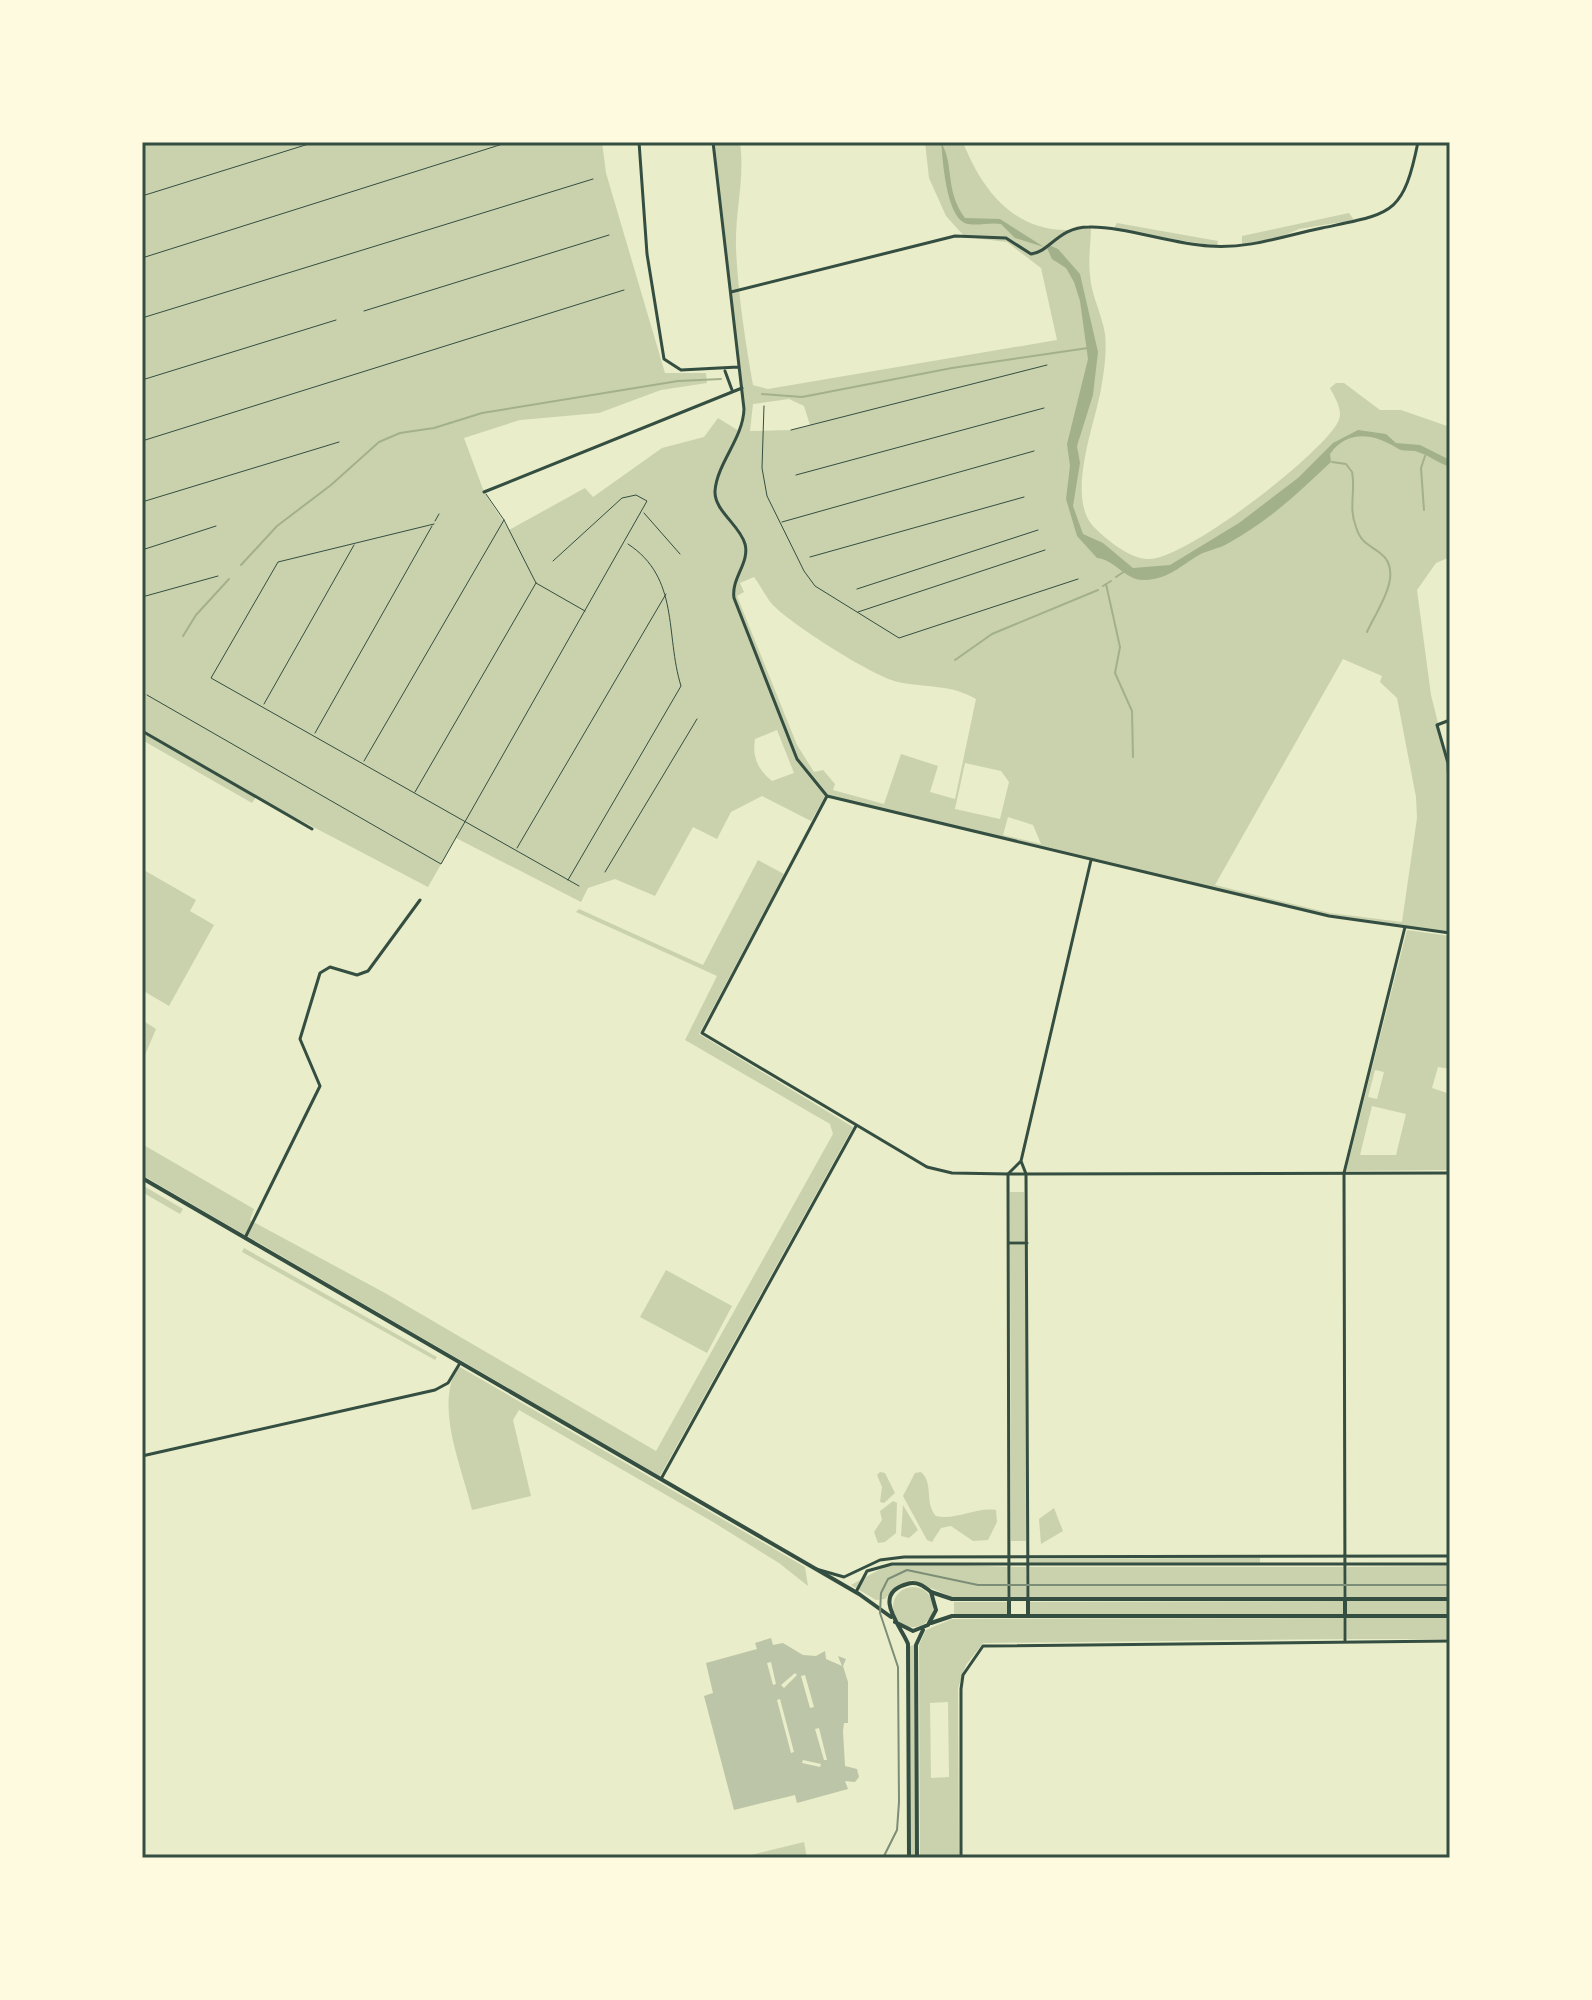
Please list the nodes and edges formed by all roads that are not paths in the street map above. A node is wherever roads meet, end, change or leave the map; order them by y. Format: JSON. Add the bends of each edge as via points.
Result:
{"nodes":[{"id":1,"x":315,"y":142,"type":"edge"},
{"id":2,"x":509,"y":142,"type":"edge"},
{"id":3,"x":639,"y":142,"type":"edge"},
{"id":4,"x":713,"y":142,"type":"edge"},
{"id":5,"x":1418,"y":142,"type":"edge"},
{"id":6,"x":593,"y":179,"type":"dead end"},
{"id":7,"x":142,"y":196,"type":"edge"},
{"id":8,"x":609,"y":235,"type":"dead end"},
{"id":9,"x":142,"y":258,"type":"edge"},
{"id":10,"x":624,"y":290,"type":"dead end"},
{"id":11,"x":731,"y":292,"type":"junction"},
{"id":12,"x":364,"y":311,"type":"dead end"},
{"id":13,"x":142,"y":318,"type":"edge"},
{"id":14,"x":336,"y":320,"type":"dead end"},
{"id":15,"x":1047,"y":365,"type":"dead end"},
{"id":16,"x":739,"y":367,"type":"junction"},
{"id":17,"x":724,"y":369,"type":"junction"},
{"id":18,"x":142,"y":380,"type":"edge"},
{"id":19,"x":742,"y":388,"type":"junction"},
{"id":20,"x":732,"y":390,"type":"junction"},
{"id":21,"x":764,"y":406,"type":"dead end"},
{"id":22,"x":1044,"y":408,"type":"dead end"},
{"id":23,"x":791,"y":430,"type":"dead end"},
{"id":24,"x":142,"y":441,"type":"edge"},
{"id":25,"x":339,"y":442,"type":"dead end"},
{"id":26,"x":1034,"y":451,"type":"dead end"},
{"id":27,"x":796,"y":475,"type":"dead end"},
{"id":28,"x":484,"y":492,"type":"joint"},
{"id":29,"x":1024,"y":497,"type":"dead end"},
{"id":30,"x":142,"y":502,"type":"edge"},
{"id":31,"x":642,"y":511,"type":"junction"},
{"id":32,"x":439,"y":514,"type":"dead end"},
{"id":33,"x":504,"y":520,"type":"junction"},
{"id":34,"x":780,"y":523,"type":"junction"},
{"id":35,"x":434,"y":524,"type":"junction"},
{"id":36,"x":216,"y":526,"type":"dead end"},
{"id":37,"x":1038,"y":530,"type":"dead end"},
{"id":38,"x":355,"y":543,"type":"junction"},
{"id":39,"x":626,"y":543,"type":"junction"},
{"id":40,"x":142,"y":550,"type":"edge"},
{"id":41,"x":1045,"y":550,"type":"dead end"},
{"id":42,"x":680,"y":554,"type":"dead end"},
{"id":43,"x":810,"y":557,"type":"dead end"},
{"id":44,"x":553,"y":561,"type":"dead end"},
{"id":45,"x":218,"y":576,"type":"dead end"},
{"id":46,"x":1078,"y":579,"type":"dead end"},
{"id":47,"x":536,"y":583,"type":"junction"},
{"id":48,"x":857,"y":589,"type":"dead end"},
{"id":49,"x":667,"y":592,"type":"junction"},
{"id":50,"x":142,"y":597,"type":"edge"},
{"id":51,"x":586,"y":612,"type":"junction"},
{"id":52,"x":857,"y":612,"type":"junction"},
{"id":53,"x":147,"y":695,"type":"dead end"},
{"id":54,"x":262,"y":707,"type":"junction"},
{"id":55,"x":697,"y":719,"type":"dead end"},
{"id":56,"x":1450,"y":720,"type":"edge"},
{"id":57,"x":142,"y":731,"type":"edge"},
{"id":58,"x":313,"y":736,"type":"junction"},
{"id":59,"x":1449,"y":762,"type":"edge"},
{"id":60,"x":363,"y":764,"type":"junction"},
{"id":61,"x":415,"y":793,"type":"junction"},
{"id":62,"x":827,"y":796,"type":"junction"},
{"id":63,"x":1450,"y":810,"type":"edge"},
{"id":64,"x":465,"y":822,"type":"junction"},
{"id":65,"x":312,"y":829,"type":"dead end"},
{"id":66,"x":516,"y":850,"type":"junction"},
{"id":67,"x":1091,"y":860,"type":"junction"},
{"id":68,"x":605,"y":872,"type":"dead end"},
{"id":69,"x":568,"y":880,"type":"junction"},
{"id":70,"x":579,"y":886,"type":"dead end"},
{"id":71,"x":420,"y":900,"type":"dead end"},
{"id":72,"x":1405,"y":927,"type":"junction"},
{"id":73,"x":1450,"y":933,"type":"edge"},
{"id":74,"x":856,"y":1126,"type":"junction"},
{"id":75,"x":1021,"y":1161,"type":"junction"},
{"id":76,"x":1344,"y":1173,"type":"junction"},
{"id":77,"x":1450,"y":1173,"type":"edge"},
{"id":78,"x":1008,"y":1174,"type":"junction"},
{"id":79,"x":1026,"y":1174,"type":"junction"},
{"id":80,"x":142,"y":1178,"type":"edge"},
{"id":81,"x":245,"y":1238,"type":"junction"},
{"id":82,"x":1008,"y":1243,"type":"junction"},
{"id":83,"x":1027,"y":1243,"type":"junction"},
{"id":84,"x":460,"y":1363,"type":"junction"},
{"id":85,"x":142,"y":1456,"type":"edge"},
{"id":86,"x":661,"y":1479,"type":"junction"},
{"id":87,"x":1345,"y":1556,"type":"junction"},
{"id":88,"x":1429,"y":1556,"type":"junction"},
{"id":89,"x":1450,"y":1556,"type":"edge"},
{"id":90,"x":1009,"y":1557,"type":"junction"},
{"id":91,"x":1028,"y":1557,"type":"junction"},
{"id":92,"x":1261,"y":1557,"type":"junction"},
{"id":93,"x":1429,"y":1564,"type":"junction"},
{"id":94,"x":1450,"y":1564,"type":"edge"},
{"id":95,"x":1009,"y":1565,"type":"junction"},
{"id":96,"x":1028,"y":1565,"type":"junction"},
{"id":97,"x":1261,"y":1565,"type":"junction"},
{"id":98,"x":1345,"y":1565,"type":"junction"},
{"id":99,"x":816,"y":1569,"type":"junction"},
{"id":100,"x":856,"y":1592,"type":"junction"},
{"id":101,"x":931,"y":1592,"type":"junction"},
{"id":102,"x":891,"y":1597,"type":"junction"},
{"id":103,"x":1009,"y":1599,"type":"junction"},
{"id":104,"x":1028,"y":1599,"type":"junction"},
{"id":105,"x":1345,"y":1599,"type":"junction"},
{"id":106,"x":1450,"y":1599,"type":"edge"},
{"id":107,"x":877,"y":1604,"type":"junction"},
{"id":108,"x":1009,"y":1616,"type":"junction"},
{"id":109,"x":1028,"y":1616,"type":"junction"},
{"id":110,"x":1345,"y":1616,"type":"junction"},
{"id":111,"x":1450,"y":1616,"type":"edge"},
{"id":112,"x":891,"y":1617,"type":"junction"},
{"id":113,"x":895,"y":1622,"type":"junction"},
{"id":114,"x":931,"y":1623,"type":"junction"},
{"id":115,"x":925,"y":1627,"type":"junction"},
{"id":116,"x":1450,"y":1641,"type":"edge"},
{"id":117,"x":1345,"y":1642,"type":"junction"},
{"id":118,"x":909,"y":1858,"type":"edge"},
{"id":119,"x":917,"y":1858,"type":"edge"},
{"id":120,"x":961,"y":1858,"type":"edge"}],
"edges":[{"from":1,"to":7,"type":"lane"},
{"from":2,"to":9,"type":"lane"},
{"from":3,"to":17,"type":"street","via":[[647,254],[664,359],[681,370]]},
{"from":4,"to":11,"type":"street"},
{"from":5,"to":11,"type":"street","via":[[1399,203],[1361,221],[1250,246],[1207,246],[1091,226],[1068,230],[1041,250],[1027,253],[997,237],[955,236]]},
{"from":6,"to":13,"type":"lane"},
{"from":8,"to":12,"type":"lane"},
{"from":10,"to":24,"type":"lane"},
{"from":11,"to":16,"type":"street"},
{"from":14,"to":18,"type":"lane"},
{"from":15,"to":23,"type":"lane"},
{"from":16,"to":17,"type":"street"},
{"from":16,"to":19,"type":"street"},
{"from":17,"to":20,"type":"street"},
{"from":19,"to":20,"type":"street"},
{"from":19,"to":62,"type":"street","via":[[743,420],[715,493],[745,545],[734,598],[794,754]]},
{"from":20,"to":28,"type":"street"},
{"from":21,"to":34,"type":"lane","via":[[762,468]]},
{"from":22,"to":27,"type":"lane"},
{"from":25,"to":30,"type":"lane"},
{"from":26,"to":34,"type":"lane"},
{"from":28,"to":33,"type":"lane"},
{"from":29,"to":43,"type":"lane"},
{"from":31,"to":39,"type":"lane"},
{"from":31,"to":42,"type":"lane"},
{"from":31,"to":44,"type":"lane","via":[[647,501],[636,495],[622,498]]},
{"from":32,"to":35,"type":"lane"},
{"from":33,"to":47,"type":"lane"},
{"from":33,"to":60,"type":"lane"},
{"from":34,"to":52,"type":"lane","via":[[815,586]]},
{"from":35,"to":38,"type":"lane"},
{"from":35,"to":58,"type":"lane"},
{"from":36,"to":40,"type":"lane"},
{"from":37,"to":48,"type":"lane"},
{"from":38,"to":54,"type":"lane"},
{"from":38,"to":54,"type":"lane","via":[[278,562],[211,678]]},
{"from":39,"to":49,"type":"lane","via":[[652,565]]},
{"from":39,"to":51,"type":"lane"},
{"from":41,"to":52,"type":"lane"},
{"from":45,"to":50,"type":"lane"},
{"from":46,"to":52,"type":"lane","via":[[899,638]]},
{"from":47,"to":51,"type":"lane"},
{"from":47,"to":61,"type":"lane"},
{"from":49,"to":66,"type":"lane"},
{"from":49,"to":69,"type":"lane","via":[[672,656],[681,686]]},
{"from":51,"to":64,"type":"lane"},
{"from":53,"to":64,"type":"lane","via":[[441,864]]},
{"from":54,"to":58,"type":"lane"},
{"from":55,"to":68,"type":"lane"},
{"from":56,"to":59,"type":"street","via":[[1437,725]]},
{"from":57,"to":65,"type":"street"},
{"from":58,"to":60,"type":"lane"},
{"from":59,"to":63,"type":"street"},
{"from":60,"to":61,"type":"lane"},
{"from":61,"to":64,"type":"lane"},
{"from":62,"to":67,"type":"street"},
{"from":62,"to":74,"type":"street","via":[[702,1033]]},
{"from":64,"to":66,"type":"lane"},
{"from":66,"to":69,"type":"lane"},
{"from":67,"to":72,"type":"street","via":[[1329,916]]},
{"from":67,"to":75,"type":"street"},
{"from":69,"to":70,"type":"lane"},
{"from":71,"to":81,"type":"street","via":[[368,971],[357,975],[330,967],[320,973],[300,1039],[320,1086]]},
{"from":72,"to":73,"type":"street"},
{"from":72,"to":76,"type":"street"},
{"from":74,"to":78,"type":"street","via":[[932,1169]]},
{"from":74,"to":86,"type":"street"},
{"from":75,"to":78,"type":"street"},
{"from":75,"to":79,"type":"street"},
{"from":76,"to":77,"type":"street"},
{"from":76,"to":79,"type":"street"},
{"from":76,"to":87,"type":"street"},
{"from":78,"to":79,"type":"street"},
{"from":78,"to":82,"type":"street"},
{"from":79,"to":83,"type":"street"},
{"from":80,"to":81,"type":"main road"},
{"from":81,"to":84,"type":"main road"},
{"from":82,"to":83,"type":"street"},
{"from":82,"to":90,"type":"street"},
{"from":83,"to":91,"type":"street"},
{"from":84,"to":85,"type":"street","via":[[448,1383],[435,1390]]},
{"from":84,"to":86,"type":"main road"},
{"from":86,"to":99,"type":"main road"},
{"from":87,"to":88,"type":"street"},
{"from":87,"to":92,"type":"street"},
{"from":87,"to":98,"type":"street"},
{"from":88,"to":89,"type":"street"},
{"from":88,"to":93,"type":"street"},
{"from":90,"to":91,"type":"street"},
{"from":90,"to":95,"type":"street"},
{"from":90,"to":99,"type":"street","via":[[890,1557],[844,1577]]},
{"from":91,"to":92,"type":"street"},
{"from":91,"to":96,"type":"street"},
{"from":92,"to":97,"type":"street"},
{"from":93,"to":94,"type":"street"},
{"from":93,"to":98,"type":"street"},
{"from":95,"to":96,"type":"street"},
{"from":95,"to":100,"type":"street","via":[[885,1565],[863,1575]]},
{"from":95,"to":103,"type":"street"},
{"from":96,"to":97,"type":"street"},
{"from":96,"to":104,"type":"street"},
{"from":97,"to":98,"type":"street"},
{"from":98,"to":105,"type":"street"},
{"from":99,"to":100,"type":"main road"},
{"from":100,"to":107,"type":"main road"},
{"from":101,"to":102,"type":"main road","via":[[910,1583]]},
{"from":101,"to":103,"type":"main road","via":[[952,1599]]},
{"from":101,"to":114,"type":"main road","via":[[937,1606]]},
{"from":102,"to":107,"type":"main road"},
{"from":102,"to":112,"type":"main road"},
{"from":103,"to":104,"type":"main road"},
{"from":103,"to":108,"type":"main road"},
{"from":104,"to":105,"type":"main road"},
{"from":104,"to":109,"type":"main road"},
{"from":105,"to":106,"type":"main road"},
{"from":105,"to":110,"type":"main road"},
{"from":107,"to":112,"type":"main road"},
{"from":108,"to":109,"type":"main road"},
{"from":108,"to":114,"type":"main road","via":[[952,1616]]},
{"from":109,"to":110,"type":"main road"},
{"from":110,"to":111,"type":"main road"},
{"from":110,"to":117,"type":"street"},
{"from":112,"to":113,"type":"main road"},
{"from":113,"to":115,"type":"main road","via":[[909,1630]]},
{"from":113,"to":118,"type":"main road","via":[[908,1644]]},
{"from":114,"to":115,"type":"main road"},
{"from":115,"to":119,"type":"main road","via":[[916,1643]]},
{"from":116,"to":117,"type":"street"},
{"from":117,"to":120,"type":"street","via":[[983,1646],[963,1675],[961,1689]]}]}
